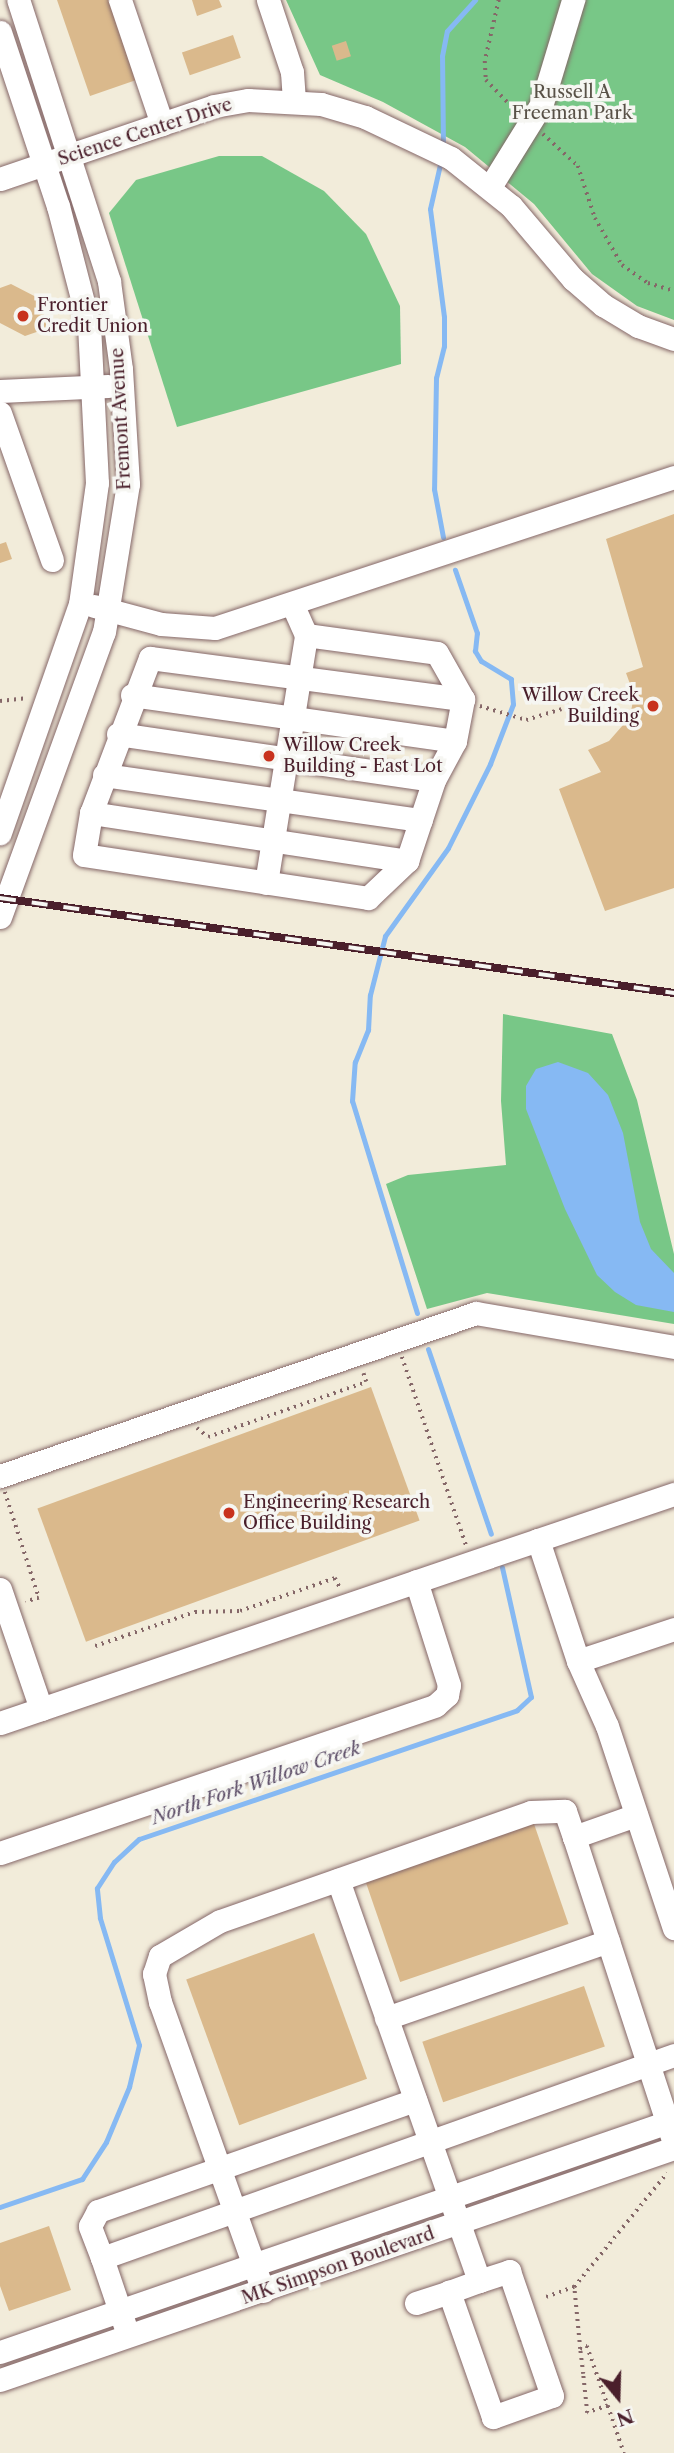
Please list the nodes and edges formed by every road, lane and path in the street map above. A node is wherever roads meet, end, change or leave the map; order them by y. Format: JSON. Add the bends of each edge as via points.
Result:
{"nodes":[{"id":1,"x":19,"y":0,"type":"edge"},
{"id":2,"x":120,"y":0,"type":"edge"},
{"id":3,"x":268,"y":0,"type":"edge"},
{"id":4,"x":499,"y":0,"type":"edge"},
{"id":5,"x":573,"y":0,"type":"edge"},
{"id":6,"x":0,"y":32,"type":"edge"},
{"id":7,"x":7,"y":77,"type":"edge"},
{"id":8,"x":294,"y":99,"type":"junction"},
{"id":9,"x":531,"y":123,"type":"junction"},
{"id":10,"x":162,"y":124,"type":"junction"},
{"id":11,"x":70,"y":155,"type":"junction"},
{"id":12,"x":44,"y":164,"type":"junction"},
{"id":13,"x":0,"y":179,"type":"edge"},
{"id":14,"x":490,"y":187,"type":"junction"},
{"id":15,"x":674,"y":291,"type":"edge"},
{"id":16,"x":674,"y":339,"type":"edge"},
{"id":17,"x":122,"y":385,"type":"junction"},
{"id":18,"x":95,"y":387,"type":"junction"},
{"id":19,"x":0,"y":391,"type":"edge"},
{"id":20,"x":0,"y":413,"type":"edge"},
{"id":21,"x":674,"y":477,"type":"edge"},
{"id":22,"x":52,"y":560,"type":"dead end"},
{"id":23,"x":80,"y":604,"type":"junction"},
{"id":24,"x":292,"y":604,"type":"junction"},
{"id":25,"x":108,"y":610,"type":"junction"},
{"id":26,"x":306,"y":635,"type":"junction"},
{"id":27,"x":299,"y":677,"type":"junction"},
{"id":28,"x":132,"y":695,"type":"junction"},
{"id":29,"x":463,"y":699,"type":"junction"},
{"id":30,"x":32,"y":700,"type":"dead end"},
{"id":31,"x":0,"y":701,"type":"edge"},
{"id":32,"x":493,"y":708,"type":"dead end"},
{"id":33,"x":561,"y":709,"type":"dead end"},
{"id":34,"x":293,"y":718,"type":"junction"},
{"id":35,"x":118,"y":734,"type":"junction"},
{"id":36,"x":455,"y":741,"type":"junction"},
{"id":37,"x":286,"y":759,"type":"junction"},
{"id":38,"x":104,"y":775,"type":"junction"},
{"id":39,"x":434,"y":780,"type":"junction"},
{"id":40,"x":280,"y":800,"type":"junction"},
{"id":41,"x":91,"y":813,"type":"junction"},
{"id":42,"x":421,"y":820,"type":"junction"},
{"id":43,"x":0,"y":833,"type":"edge"},
{"id":44,"x":274,"y":841,"type":"junction"},
{"id":45,"x":407,"y":861,"type":"junction"},
{"id":46,"x":266,"y":883,"type":"junction"},
{"id":47,"x":0,"y":917,"type":"edge"},
{"id":48,"x":674,"y":1347,"type":"edge"},
{"id":49,"x":398,"y":1356,"type":"dead end"},
{"id":50,"x":362,"y":1368,"type":"dead end"},
{"id":51,"x":183,"y":1432,"type":"dead end"},
{"id":52,"x":9,"y":1481,"type":"edge"},
{"id":53,"x":674,"y":1494,"type":"edge"},
{"id":54,"x":538,"y":1541,"type":"junction"},
{"id":55,"x":455,"y":1553,"type":"dead end"},
{"id":56,"x":416,"y":1581,"type":"junction"},
{"id":57,"x":343,"y":1592,"type":"dead end"},
{"id":58,"x":5,"y":1599,"type":"edge"},
{"id":59,"x":674,"y":1629,"type":"edge"},
{"id":60,"x":95,"y":1646,"type":"dead end"},
{"id":61,"x":578,"y":1661,"type":"junction"},
{"id":62,"x":41,"y":1709,"type":"junction"},
{"id":63,"x":0,"y":1723,"type":"edge"},
{"id":64,"x":636,"y":1815,"type":"junction"},
{"id":65,"x":574,"y":1838,"type":"junction"},
{"id":66,"x":0,"y":1853,"type":"edge"},
{"id":67,"x":338,"y":1880,"type":"junction"},
{"id":68,"x":674,"y":1928,"type":"edge"},
{"id":69,"x":608,"y":1941,"type":"junction"},
{"id":70,"x":386,"y":2018,"type":"junction"},
{"id":71,"x":674,"y":2056,"type":"edge"},
{"id":72,"x":649,"y":2064,"type":"junction"},
{"id":73,"x":415,"y":2100,"type":"junction"},
{"id":74,"x":672,"y":2128,"type":"edge"},
{"id":75,"x":430,"y":2142,"type":"junction"},
{"id":76,"x":674,"y":2148,"type":"edge"},
{"id":77,"x":220,"y":2169,"type":"junction"},
{"id":78,"x":667,"y":2173,"type":"dead end"},
{"id":79,"x":450,"y":2201,"type":"junction"},
{"id":80,"x":235,"y":2211,"type":"junction"},
{"id":81,"x":458,"y":2225,"type":"junction"},
{"id":82,"x":102,"y":2258,"type":"junction"},
{"id":83,"x":255,"y":2266,"type":"junction"},
{"id":84,"x":479,"y":2281,"type":"junction"},
{"id":85,"x":574,"y":2287,"type":"junction"},
{"id":86,"x":263,"y":2291,"type":"junction"},
{"id":87,"x":449,"y":2292,"type":"junction"},
{"id":88,"x":546,"y":2297,"type":"dead end"},
{"id":89,"x":416,"y":2303,"type":"dead end"},
{"id":90,"x":120,"y":2311,"type":"junction"},
{"id":91,"x":129,"y":2336,"type":"junction"},
{"id":92,"x":580,"y":2348,"type":"junction"},
{"id":93,"x":0,"y":2352,"type":"edge"},
{"id":94,"x":0,"y":2380,"type":"edge"},
{"id":95,"x":608,"y":2406,"type":"junction"},
{"id":96,"x":624,"y":2453,"type":"edge"}],
"edges":[{"from":1,"to":11,"type":"street","name":"Fremont Avenue"},
{"from":2,"to":10,"type":"street"},
{"from":3,"to":8,"type":"street","via":[[292,72]]},
{"from":4,"to":9,"type":"path","via":[[485,61],[486,80]]},
{"from":5,"to":9,"type":"street","via":[[557,61]]},
{"from":6,"to":7,"type":"street","name":"Fremont Avenue"},
{"from":7,"to":12,"type":"street","name":"Fremont Avenue"},
{"from":8,"to":10,"type":"street","name":"Science Center Drive","via":[[214,106]]},
{"from":8,"to":14,"type":"street","name":"Science Center Drive","via":[[365,117],[429,145]]},
{"from":9,"to":14,"type":"street"},
{"from":9,"to":15,"type":"path","via":[[578,166],[595,218],[622,265],[648,283]]},
{"from":10,"to":11,"type":"street","name":"Science Center Drive"},
{"from":11,"to":12,"type":"street","name":"Science Center Drive"},
{"from":11,"to":17,"type":"street","name":"Fremont Avenue","via":[[109,281]]},
{"from":12,"to":13,"type":"street","name":"Science Center Drive"},
{"from":12,"to":18,"type":"street","name":"Fremont Avenue","via":[[89,325]]},
{"from":14,"to":16,"type":"street","name":"Science Center Drive","via":[[573,279],[603,305],[638,326]]},
{"from":17,"to":18,"type":"street"},
{"from":17,"to":25,"type":"street","name":"Fremont Avenue","via":[[128,484]]},
{"from":18,"to":19,"type":"street"},
{"from":18,"to":23,"type":"street","name":"Fremont Avenue","via":[[97,483]]},
{"from":20,"to":22,"type":"street"},
{"from":21,"to":24,"type":"street"},
{"from":23,"to":25,"type":"street"},
{"from":23,"to":43,"type":"street","name":"Fremont Avenue"},
{"from":24,"to":25,"type":"street","via":[[215,628],[161,624]]},
{"from":24,"to":26,"type":"street"},
{"from":25,"to":47,"type":"street","name":"Fremont Avenue","via":[[104,632]]},
{"from":26,"to":27,"type":"street"},
{"from":26,"to":29,"type":"street","via":[[437,653]]},
{"from":27,"to":28,"type":"street","via":[[149,658]]},
{"from":27,"to":29,"type":"street"},
{"from":27,"to":34,"type":"street"},
{"from":28,"to":34,"type":"street"},
{"from":28,"to":35,"type":"street"},
{"from":29,"to":36,"type":"street"},
{"from":30,"to":31,"type":"path","via":[[19,696]]},
{"from":32,"to":33,"type":"path","via":[[528,720]]},
{"from":34,"to":36,"type":"street"},
{"from":34,"to":37,"type":"street"},
{"from":35,"to":37,"type":"street"},
{"from":35,"to":38,"type":"street"},
{"from":36,"to":39,"type":"street"},
{"from":37,"to":39,"type":"street"},
{"from":37,"to":40,"type":"street"},
{"from":38,"to":40,"type":"street"},
{"from":38,"to":41,"type":"street"},
{"from":39,"to":42,"type":"street"},
{"from":40,"to":42,"type":"street"},
{"from":40,"to":44,"type":"street"},
{"from":41,"to":44,"type":"street"},
{"from":41,"to":46,"type":"street","via":[[84,855]]},
{"from":42,"to":45,"type":"street"},
{"from":44,"to":45,"type":"street"},
{"from":44,"to":46,"type":"street"},
{"from":45,"to":46,"type":"street","via":[[368,898]]},
{"from":48,"to":52,"type":"street","via":[[475,1313]]},
{"from":49,"to":55,"type":"path","via":[[467,1549]]},
{"from":50,"to":51,"type":"path","via":[[366,1382],[208,1437],[196,1428]]},
{"from":52,"to":58,"type":"path","via":[[4,1491],[39,1598]]},
{"from":53,"to":54,"type":"street"},
{"from":54,"to":56,"type":"street"},
{"from":54,"to":61,"type":"street"},
{"from":56,"to":62,"type":"street"},
{"from":56,"to":66,"type":"street","via":[[449,1685],[436,1705]]},
{"from":57,"to":60,"type":"path","via":[[335,1578],[240,1611],[195,1612]]},
{"from":58,"to":62,"type":"street"},
{"from":59,"to":61,"type":"street"},
{"from":61,"to":64,"type":"street","via":[[607,1726]]},
{"from":62,"to":63,"type":"street"},
{"from":64,"to":65,"type":"street"},
{"from":64,"to":68,"type":"street"},
{"from":65,"to":67,"type":"street","via":[[565,1811],[531,1812]]},
{"from":65,"to":69,"type":"street"},
{"from":67,"to":70,"type":"street"},
{"from":67,"to":77,"type":"street","via":[[220,1921],[160,1956],[154,1974],[160,2002]]},
{"from":69,"to":70,"type":"street"},
{"from":69,"to":72,"type":"street"},
{"from":70,"to":73,"type":"street"},
{"from":71,"to":72,"type":"street"},
{"from":72,"to":74,"type":"street"},
{"from":72,"to":75,"type":"street"},
{"from":73,"to":75,"type":"street"},
{"from":73,"to":77,"type":"street"},
{"from":74,"to":79,"type":"street","name":"MK Simpson Boulevard"},
{"from":75,"to":79,"type":"street"},
{"from":75,"to":80,"type":"street"},
{"from":76,"to":81,"type":"street","name":"MK Simpson Boulevard"},
{"from":77,"to":80,"type":"street"},
{"from":77,"to":82,"type":"street","via":[[99,2211],[90,2226]]},
{"from":78,"to":85,"type":"path"},
{"from":79,"to":81,"type":"street"},
{"from":79,"to":83,"type":"street","name":"MK Simpson Boulevard"},
{"from":80,"to":82,"type":"street"},
{"from":80,"to":83,"type":"street"},
{"from":81,"to":84,"type":"street"},
{"from":81,"to":86,"type":"street","name":"MK Simpson Boulevard"},
{"from":82,"to":90,"type":"street"},
{"from":83,"to":86,"type":"street"},
{"from":83,"to":90,"type":"street","name":"MK Simpson Boulevard"},
{"from":84,"to":87,"type":"street"},
{"from":84,"to":87,"type":"street","via":[[509,2271],[552,2396],[493,2417]]},
{"from":85,"to":88,"type":"path"},
{"from":85,"to":92,"type":"path"},
{"from":86,"to":91,"type":"street","name":"MK Simpson Boulevard"},
{"from":87,"to":89,"type":"street"},
{"from":90,"to":91,"type":"street"},
{"from":90,"to":93,"type":"street","name":"MK Simpson Boulevard"},
{"from":91,"to":94,"type":"street","name":"MK Simpson Boulevard"},
{"from":92,"to":95,"type":"path","via":[[587,2346]]},
{"from":92,"to":95,"type":"path","via":[[587,2413]]},
{"from":95,"to":96,"type":"path"}]}
